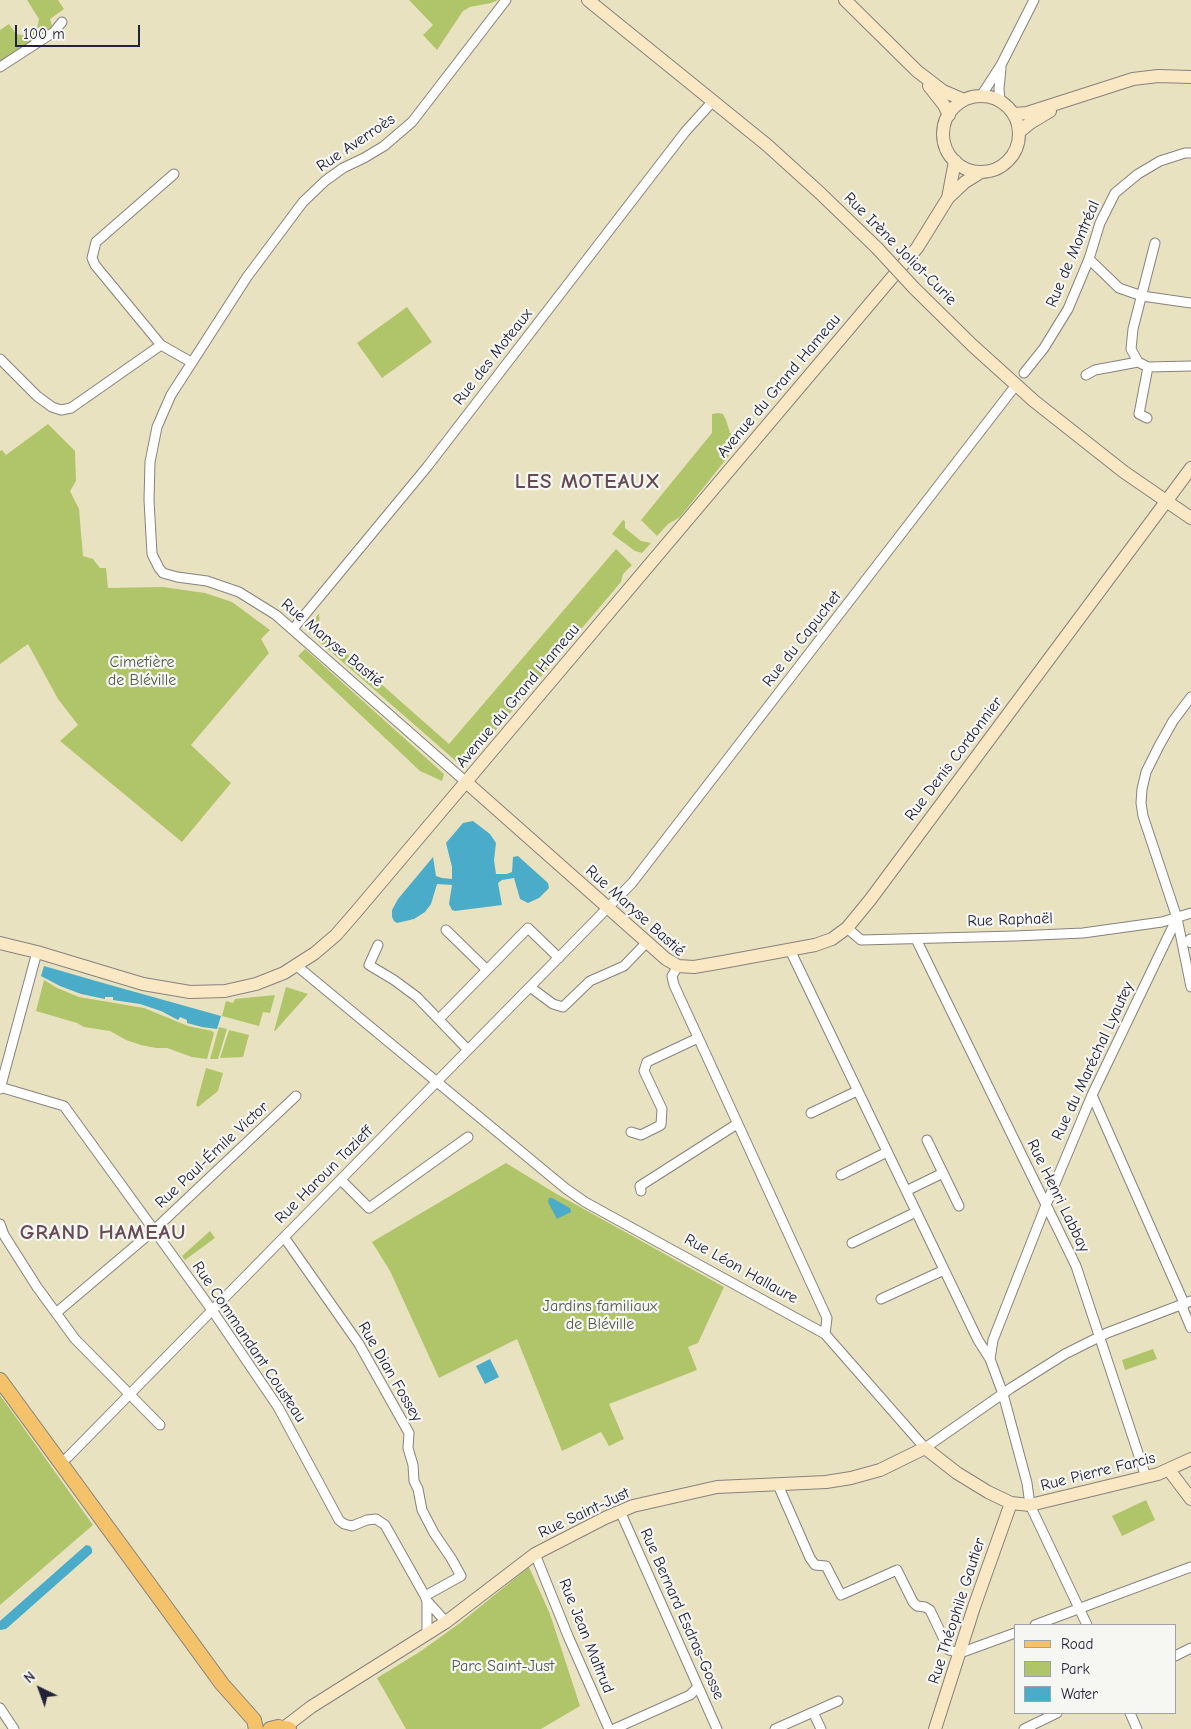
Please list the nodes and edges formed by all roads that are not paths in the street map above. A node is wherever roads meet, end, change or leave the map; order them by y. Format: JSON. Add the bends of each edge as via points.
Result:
{"nodes":[{"id":1,"x":506,"y":0,"type":"edge"},
{"id":2,"x":845,"y":0,"type":"edge"},
{"id":3,"x":1034,"y":0,"type":"edge"},
{"id":4,"x":596,"y":2,"type":"edge"},
{"id":5,"x":62,"y":22,"type":"dead end"},
{"id":6,"x":1001,"y":65,"type":"junction"},
{"id":7,"x":0,"y":67,"type":"edge"},
{"id":8,"x":917,"y":71,"type":"junction"},
{"id":9,"x":1191,"y":77,"type":"edge"},
{"id":10,"x":981,"y":96,"type":"junction"},
{"id":11,"x":1073,"y":99,"type":"junction"},
{"id":12,"x":964,"y":100,"type":"junction"},
{"id":13,"x":713,"y":101,"type":"junction"},
{"id":14,"x":1000,"y":101,"type":"junction"},
{"id":15,"x":1014,"y":114,"type":"junction"},
{"id":16,"x":949,"y":115,"type":"junction"},
{"id":17,"x":1019,"y":132,"type":"junction"},
{"id":18,"x":1191,"y":152,"type":"edge"},
{"id":19,"x":955,"y":161,"type":"junction"},
{"id":20,"x":981,"y":172,"type":"junction"},
{"id":21,"x":174,"y":174,"type":"dead end"},
{"id":22,"x":948,"y":198,"type":"junction"},
{"id":23,"x":1155,"y":243,"type":"dead end"},
{"id":24,"x":1089,"y":259,"type":"junction"},
{"id":25,"x":1142,"y":296,"type":"junction"},
{"id":26,"x":1191,"y":303,"type":"edge"},
{"id":27,"x":161,"y":345,"type":"junction"},
{"id":28,"x":0,"y":359,"type":"edge"},
{"id":29,"x":191,"y":362,"type":"junction"},
{"id":30,"x":1138,"y":362,"type":"junction"},
{"id":31,"x":1191,"y":366,"type":"edge"},
{"id":32,"x":1148,"y":367,"type":"junction"},
{"id":33,"x":1024,"y":373,"type":"dead end"},
{"id":34,"x":1086,"y":375,"type":"dead end"},
{"id":35,"x":1016,"y":385,"type":"junction"},
{"id":36,"x":1147,"y":418,"type":"dead end"},
{"id":37,"x":1191,"y":468,"type":"edge"},
{"id":38,"x":1166,"y":502,"type":"junction"},
{"id":39,"x":1191,"y":518,"type":"edge"},
{"id":40,"x":293,"y":629,"type":"junction"},
{"id":41,"x":1191,"y":697,"type":"edge"},
{"id":42,"x":466,"y":782,"type":"junction"},
{"id":43,"x":608,"y":908,"type":"junction"},
{"id":44,"x":1191,"y":913,"type":"edge"},
{"id":45,"x":1177,"y":918,"type":"junction"},
{"id":46,"x":847,"y":928,"type":"junction"},
{"id":47,"x":446,"y":930,"type":"dead end"},
{"id":48,"x":916,"y":939,"type":"junction"},
{"id":49,"x":647,"y":942,"type":"junction"},
{"id":50,"x":0,"y":943,"type":"edge"},
{"id":51,"x":378,"y":945,"type":"dead end"},
{"id":52,"x":790,"y":950,"type":"junction"},
{"id":53,"x":37,"y":952,"type":"junction"},
{"id":54,"x":559,"y":958,"type":"junction"},
{"id":55,"x":297,"y":966,"type":"junction"},
{"id":56,"x":678,"y":966,"type":"junction"},
{"id":57,"x":487,"y":970,"type":"junction"},
{"id":58,"x":530,"y":986,"type":"junction"},
{"id":59,"x":1191,"y":987,"type":"edge"},
{"id":60,"x":439,"y":1019,"type":"junction"},
{"id":61,"x":698,"y":1038,"type":"junction"},
{"id":62,"x":468,"y":1050,"type":"junction"},
{"id":63,"x":437,"y":1082,"type":"junction"},
{"id":64,"x":0,"y":1087,"type":"edge"},
{"id":65,"x":857,"y":1091,"type":"junction"},
{"id":66,"x":1092,"y":1095,"type":"junction"},
{"id":67,"x":296,"y":1096,"type":"dead end"},
{"id":68,"x":811,"y":1113,"type":"dead end"},
{"id":69,"x":737,"y":1124,"type":"junction"},
{"id":70,"x":632,"y":1132,"type":"dead end"},
{"id":71,"x":468,"y":1137,"type":"dead end"},
{"id":72,"x":927,"y":1140,"type":"dead end"},
{"id":73,"x":887,"y":1152,"type":"junction"},
{"id":74,"x":943,"y":1173,"type":"junction"},
{"id":75,"x":841,"y":1175,"type":"dead end"},
{"id":76,"x":341,"y":1180,"type":"junction"},
{"id":77,"x":641,"y":1191,"type":"dead end"},
{"id":78,"x":906,"y":1191,"type":"junction"},
{"id":79,"x":959,"y":1206,"type":"dead end"},
{"id":80,"x":1046,"y":1206,"type":"junction"},
{"id":81,"x":916,"y":1212,"type":"junction"},
{"id":82,"x":0,"y":1224,"type":"edge"},
{"id":83,"x":154,"y":1230,"type":"junction"},
{"id":84,"x":284,"y":1237,"type":"junction"},
{"id":85,"x":852,"y":1243,"type":"dead end"},
{"id":86,"x":944,"y":1270,"type":"junction"},
{"id":87,"x":881,"y":1300,"type":"dead end"},
{"id":88,"x":1187,"y":1302,"type":"edge"},
{"id":89,"x":212,"y":1310,"type":"junction"},
{"id":90,"x":56,"y":1313,"type":"junction"},
{"id":91,"x":1191,"y":1328,"type":"edge"},
{"id":92,"x":825,"y":1334,"type":"junction"},
{"id":93,"x":1099,"y":1336,"type":"junction"},
{"id":94,"x":990,"y":1359,"type":"junction"},
{"id":95,"x":0,"y":1380,"type":"edge"},
{"id":96,"x":130,"y":1394,"type":"junction"},
{"id":97,"x":1003,"y":1394,"type":"junction"},
{"id":98,"x":160,"y":1425,"type":"dead end"},
{"id":99,"x":925,"y":1448,"type":"junction"},
{"id":100,"x":1191,"y":1459,"type":"edge"},
{"id":101,"x":60,"y":1463,"type":"junction"},
{"id":102,"x":1169,"y":1470,"type":"junction"},
{"id":103,"x":1146,"y":1477,"type":"junction"},
{"id":104,"x":778,"y":1485,"type":"junction"},
{"id":105,"x":1191,"y":1499,"type":"edge"},
{"id":106,"x":1011,"y":1503,"type":"junction"},
{"id":107,"x":1030,"y":1505,"type":"junction"},
{"id":108,"x":620,"y":1511,"type":"junction"},
{"id":109,"x":535,"y":1554,"type":"junction"},
{"id":110,"x":1191,"y":1567,"type":"edge"},
{"id":111,"x":426,"y":1599,"type":"junction"},
{"id":112,"x":1079,"y":1609,"type":"junction"},
{"id":113,"x":446,"y":1622,"type":"junction"},
{"id":114,"x":1038,"y":1624,"type":"edge"},
{"id":115,"x":1086,"y":1624,"type":"edge"},
{"id":116,"x":1014,"y":1633,"type":"edge"},
{"id":117,"x":427,"y":1634,"type":"junction"},
{"id":118,"x":1191,"y":1648,"type":"edge"},
{"id":119,"x":960,"y":1654,"type":"junction"},
{"id":120,"x":1176,"y":1656,"type":"edge"},
{"id":121,"x":698,"y":1687,"type":"junction"},
{"id":122,"x":838,"y":1701,"type":"dead end"},
{"id":123,"x":0,"y":1708,"type":"edge"},
{"id":124,"x":814,"y":1712,"type":"junction"},
{"id":125,"x":1056,"y":1714,"type":"edge"},
{"id":126,"x":1130,"y":1714,"type":"edge"},
{"id":127,"x":255,"y":1725,"type":"edge"},
{"id":128,"x":285,"y":1726,"type":"edge"},
{"id":129,"x":14,"y":1729,"type":"edge"},
{"id":130,"x":608,"y":1729,"type":"edge"},
{"id":131,"x":614,"y":1729,"type":"edge"},
{"id":132,"x":717,"y":1729,"type":"edge"},
{"id":133,"x":775,"y":1729,"type":"edge"},
{"id":134,"x":821,"y":1729,"type":"edge"},
{"id":135,"x":935,"y":1729,"type":"edge"},
{"id":136,"x":1024,"y":1729,"type":"edge"},
{"id":137,"x":1137,"y":1729,"type":"edge"}],
"edges":[{"from":1,"to":29,"type":"street","name":"Rue Averroès","via":[[412,122],[384,146],[325,181],[303,202],[247,277]]},
{"from":2,"to":8,"type":"street"},
{"from":3,"to":6,"type":"street"},
{"from":4,"to":13,"type":"street","name":"Rue Irène Joliot-Curie"},
{"from":5,"to":7,"type":"street","via":[[54,32]]},
{"from":6,"to":10,"type":"street"},
{"from":6,"to":14,"type":"street"},
{"from":8,"to":12,"type":"street","via":[[943,92]]},
{"from":8,"to":16,"type":"street"},
{"from":9,"to":11,"type":"street","via":[[1133,79]]},
{"from":10,"to":12,"type":"street"},
{"from":10,"to":14,"type":"street"},
{"from":11,"to":15,"type":"street"},
{"from":11,"to":17,"type":"street"},
{"from":12,"to":16,"type":"street"},
{"from":13,"to":35,"type":"street","name":"Rue Irène Joliot-Curie","bridge":true,"via":[[820,192]]},
{"from":13,"to":40,"type":"street","name":"Rue des Moteaux","via":[[427,467]]},
{"from":14,"to":15,"type":"street"},
{"from":15,"to":17,"type":"street"},
{"from":16,"to":19,"type":"street","via":[[943,130],[944,139],[949,155]]},
{"from":17,"to":20,"type":"street","name":"Avenue du Grand Hameau","via":[[1016,149],[1006,163]]},
{"from":18,"to":24,"type":"street","name":"Rue de Montréal","via":[[1160,161],[1115,193],[1100,223]]},
{"from":19,"to":20,"type":"street","via":[[967,169]]},
{"from":19,"to":22,"type":"street","name":"Avenue du Grand Hameau"},
{"from":20,"to":22,"type":"street","name":"Avenue du Grand Hameau"},
{"from":21,"to":27,"type":"street","via":[[96,242],[92,258]]},
{"from":22,"to":42,"type":"street","name":"Avenue du Grand Hameau","via":[[917,248]]},
{"from":23,"to":25,"type":"street"},
{"from":24,"to":25,"type":"street","via":[[1119,288]]},
{"from":24,"to":33,"type":"street","name":"Rue de Montréal","via":[[1068,308],[1044,348]]},
{"from":25,"to":26,"type":"street"},
{"from":25,"to":30,"type":"street","via":[[1131,349]]},
{"from":27,"to":28,"type":"street","via":[[71,408],[61,410],[37,396]]},
{"from":27,"to":29,"type":"street"},
{"from":29,"to":40,"type":"street","name":"Rue Maryse Bastié","via":[[165,406],[154,439],[149,500],[152,554],[163,573],[208,581],[239,592]]},
{"from":30,"to":32,"type":"street"},
{"from":30,"to":34,"type":"street","via":[[1094,370]]},
{"from":31,"to":32,"type":"street"},
{"from":32,"to":36,"type":"street","via":[[1139,414]]},
{"from":35,"to":38,"type":"street","name":"Rue Irène Joliot-Curie"},
{"from":35,"to":43,"type":"street","name":"Rue du Capuchet","via":[[632,883]]},
{"from":37,"to":38,"type":"street","name":"Rue Denis Cordonnier"},
{"from":38,"to":39,"type":"street","name":"Rue Irène Joliot-Curie"},
{"from":38,"to":46,"type":"street","name":"Rue Denis Cordonnier"},
{"from":40,"to":42,"type":"street","name":"Rue Maryse Bastié"},
{"from":41,"to":45,"type":"street","via":[[1158,746],[1146,772],[1141,803]]},
{"from":42,"to":43,"type":"street","name":"Rue Maryse Bastié"},
{"from":42,"to":55,"type":"street","name":"Avenue du Grand Hameau","via":[[346,924],[322,948]]},
{"from":43,"to":49,"type":"street","name":"Rue Maryse Bastié"},
{"from":43,"to":54,"type":"street","name":"Rue Haroun Tazieff"},
{"from":44,"to":45,"type":"street","name":"Rue Raphaël"},
{"from":45,"to":48,"type":"street","name":"Rue Raphaël","via":[[1083,933]]},
{"from":45,"to":59,"type":"street"},
{"from":45,"to":66,"type":"street","name":"Rue du Maréchal Lyautey"},
{"from":46,"to":48,"type":"street","name":"Rue Raphaël","via":[[860,940]]},
{"from":46,"to":52,"type":"street","name":"Rue Denis Cordonnier","via":[[832,939]]},
{"from":47,"to":57,"type":"street"},
{"from":48,"to":80,"type":"street","name":"Rue Henri Labbay"},
{"from":49,"to":56,"type":"street","name":"Rue Maryse Bastié"},
{"from":49,"to":58,"type":"street","via":[[624,966],[590,981],[563,1007],[553,1004]]},
{"from":50,"to":53,"type":"street","name":"Avenue du Grand Hameau"},
{"from":51,"to":60,"type":"street","via":[[369,965],[394,980]]},
{"from":52,"to":56,"type":"street","name":"Rue Denis Cordonnier","via":[[694,967]]},
{"from":52,"to":65,"type":"street"},
{"from":53,"to":55,"type":"street","name":"Avenue du Grand Hameau","via":[[143,984],[190,992],[241,988],[274,978]]},
{"from":53,"to":64,"type":"street"},
{"from":54,"to":57,"type":"street","via":[[528,928]]},
{"from":54,"to":58,"type":"street","name":"Rue Haroun Tazieff"},
{"from":55,"to":63,"type":"street","name":"Rue Léon Hallaure"},
{"from":56,"to":61,"type":"street","name":"Rue Maryse Bastié","via":[[672,976],[674,985]]},
{"from":57,"to":60,"type":"street"},
{"from":58,"to":62,"type":"street","name":"Rue Haroun Tazieff"},
{"from":60,"to":62,"type":"street"},
{"from":61,"to":69,"type":"street","name":"Rue Maryse Bastié"},
{"from":61,"to":70,"type":"street","via":[[647,1062],[644,1071],[662,1109],[661,1125],[642,1135]]},
{"from":62,"to":63,"type":"street","name":"Rue Haroun Tazieff"},
{"from":63,"to":76,"type":"street","name":"Rue Haroun Tazieff"},
{"from":63,"to":92,"type":"street","name":"Rue Léon Hallaure","via":[[550,1177],[585,1202]]},
{"from":64,"to":83,"type":"street","name":"Rue Commandant Cousteau","via":[[64,1106]]},
{"from":65,"to":68,"type":"street"},
{"from":65,"to":73,"type":"street"},
{"from":66,"to":80,"type":"street","name":"Rue du Maréchal Lyautey"},
{"from":66,"to":88,"type":"street"},
{"from":67,"to":83,"type":"street","name":"Rue Paul-Émile Victor"},
{"from":69,"to":77,"type":"street","via":[[640,1186]]},
{"from":69,"to":92,"type":"street","name":"Rue Maryse Bastié","via":[[826,1318]]},
{"from":71,"to":76,"type":"street","via":[[369,1208]]},
{"from":72,"to":74,"type":"street"},
{"from":73,"to":75,"type":"street"},
{"from":73,"to":78,"type":"street"},
{"from":74,"to":78,"type":"street"},
{"from":74,"to":79,"type":"street"},
{"from":76,"to":84,"type":"street","name":"Rue Haroun Tazieff"},
{"from":78,"to":81,"type":"street"},
{"from":80,"to":93,"type":"street","name":"Rue Henri Labbay","via":[[1076,1266]]},
{"from":80,"to":94,"type":"street","name":"Rue du Maréchal Lyautey","via":[[993,1340]]},
{"from":81,"to":85,"type":"street"},
{"from":81,"to":86,"type":"street"},
{"from":82,"to":90,"type":"street","via":[[12,1249]]},
{"from":83,"to":89,"type":"street","name":"Rue Commandant Cousteau"},
{"from":83,"to":90,"type":"street","name":"Rue Paul-Émile Victor"},
{"from":84,"to":89,"type":"street","name":"Rue Haroun Tazieff"},
{"from":84,"to":111,"type":"street","name":"Rue Dian Fossey","via":[[360,1344],[409,1433],[408,1448],[422,1510],[461,1576]]},
{"from":86,"to":87,"type":"street"},
{"from":86,"to":94,"type":"street"},
{"from":88,"to":91,"type":"street","via":[[1184,1309]]},
{"from":88,"to":93,"type":"street"},
{"from":89,"to":96,"type":"street","name":"Rue Haroun Tazieff"},
{"from":89,"to":111,"type":"street","name":"Rue Commandant Cousteau","via":[[278,1407],[339,1520],[352,1526],[367,1520],[381,1521]]},
{"from":90,"to":96,"type":"street","via":[[75,1339]]},
{"from":92,"to":99,"type":"street","name":"Rue Léon Hallaure"},
{"from":93,"to":97,"type":"street"},
{"from":93,"to":103,"type":"street","name":"Rue Henri Labbay"},
{"from":94,"to":97,"type":"street"},
{"from":95,"to":101,"type":"main road"},
{"from":96,"to":98,"type":"street"},
{"from":96,"to":101,"type":"street","name":"Rue Haroun Tazieff"},
{"from":97,"to":99,"type":"street"},
{"from":97,"to":107,"type":"street"},
{"from":99,"to":104,"type":"street","name":"Rue Saint-Just","via":[[880,1470],[851,1478]]},
{"from":99,"to":106,"type":"street","name":"Rue Léon Hallaure","via":[[957,1473]]},
{"from":100,"to":102,"type":"street","name":"Rue Pierre Farcis"},
{"from":101,"to":127,"type":"main road"},
{"from":102,"to":103,"type":"street","name":"Rue Pierre Farcis"},
{"from":102,"to":105,"type":"street"},
{"from":103,"to":107,"type":"street","name":"Rue Pierre Farcis"},
{"from":104,"to":108,"type":"street","name":"Rue Saint-Just","via":[[717,1487]]},
{"from":104,"to":119,"type":"street","via":[[810,1558],[815,1565],[826,1566],[841,1595],[897,1570],[912,1602],[930,1610],[949,1650]]},
{"from":106,"to":107,"type":"street","name":"Rue Pierre Farcis"},
{"from":106,"to":119,"type":"street","name":"Rue Théophile Gautier"},
{"from":107,"to":112,"type":"street"},
{"from":108,"to":109,"type":"street","name":"Rue Saint-Just"},
{"from":108,"to":121,"type":"street","name":"Rue Bernard Esdras-Gosse"},
{"from":109,"to":113,"type":"street","name":"Rue Saint-Just"},
{"from":109,"to":130,"type":"street","name":"Rue Jean Maltrud"},
{"from":110,"to":112,"type":"street"},
{"from":111,"to":113,"type":"street","name":"Rue Commandant Cousteau"},
{"from":111,"to":117,"type":"street"},
{"from":112,"to":114,"type":"street"},
{"from":112,"to":115,"type":"street"},
{"from":113,"to":117,"type":"street","name":"Rue Saint-Just"},
{"from":116,"to":119,"type":"street"},
{"from":117,"to":128,"type":"street","name":"Rue Saint-Just"},
{"from":118,"to":120,"type":"street"},
{"from":119,"to":135,"type":"street","name":"Rue Théophile Gautier"},
{"from":121,"to":131,"type":"street","via":[[690,1695]]},
{"from":121,"to":132,"type":"street","name":"Rue Bernard Esdras-Gosse"},
{"from":122,"to":124,"type":"street"},
{"from":123,"to":129,"type":"street"},
{"from":124,"to":133,"type":"street"},
{"from":124,"to":134,"type":"street"},
{"from":125,"to":136,"type":"street"},
{"from":126,"to":137,"type":"street"},
{"from":127,"to":128,"type":"main road"}]}
